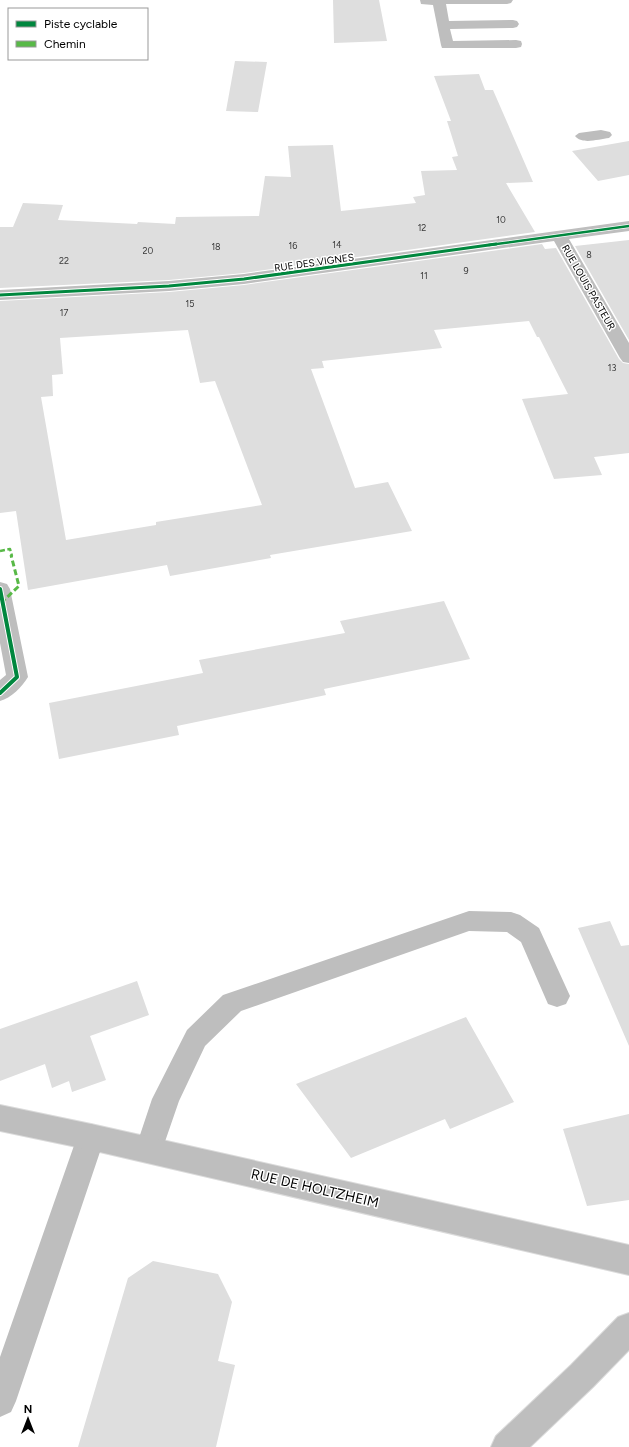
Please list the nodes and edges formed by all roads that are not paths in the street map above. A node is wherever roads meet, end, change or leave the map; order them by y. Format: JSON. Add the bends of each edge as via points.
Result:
{"nodes":[{"id":1,"x":425,"y":0,"type":"edge"},
{"id":2,"x":507,"y":0,"type":"edge"},
{"id":3,"x":439,"y":1,"type":"edge"},
{"id":4,"x":513,"y":24,"type":"dead end"},
{"id":5,"x":443,"y":25,"type":"junction"},
{"id":6,"x":516,"y":44,"type":"dead end"},
{"id":7,"x":629,"y":226,"type":"edge"},
{"id":8,"x":560,"y":237,"type":"junction"},
{"id":9,"x":0,"y":295,"type":"edge"},
{"id":10,"x":629,"y":358,"type":"edge"},
{"id":11,"x":0,"y":589,"type":"edge"},
{"id":12,"x":0,"y":693,"type":"edge"},
{"id":13,"x":557,"y":996,"type":"dead end"},
{"id":14,"x":0,"y":1118,"type":"edge"},
{"id":15,"x":91,"y":1137,"type":"junction"},
{"id":16,"x":149,"y":1150,"type":"junction"},
{"id":17,"x":629,"y":1260,"type":"edge"},
{"id":18,"x":629,"y":1328,"type":"edge"},
{"id":19,"x":0,"y":1401,"type":"edge"},
{"id":20,"x":507,"y":1447,"type":"edge"}],
"edges":[{"from":1,"to":3,"type":"street"},
{"from":2,"to":3,"type":"street"},
{"from":3,"to":5,"type":"street"},
{"from":4,"to":5,"type":"street"},
{"from":5,"to":6,"type":"street","via":[[446,45]]},
{"from":7,"to":8,"type":"street","name":"RUE DES VIGNES"},
{"from":8,"to":9,"type":"street","name":"RUE DES VIGNES","via":[[244,279],[169,286]]},
{"from":8,"to":10,"type":"street","name":"RUE LOUIS PASTEUR"},
{"from":11,"to":12,"type":"street","via":[[16,677]]},
{"from":13,"to":16,"type":"street","via":[[530,935],[511,922],[469,920],[232,1003],[196,1038],[166,1099]]},
{"from":14,"to":15,"type":"street","name":"RUE DE HOLTZHEIM"},
{"from":15,"to":16,"type":"street","name":"RUE DE HOLTZHEIM"},
{"from":15,"to":19,"type":"street"},
{"from":16,"to":17,"type":"street","name":"RUE DE HOLTZHEIM"},
{"from":18,"to":20,"type":"street"}]}
